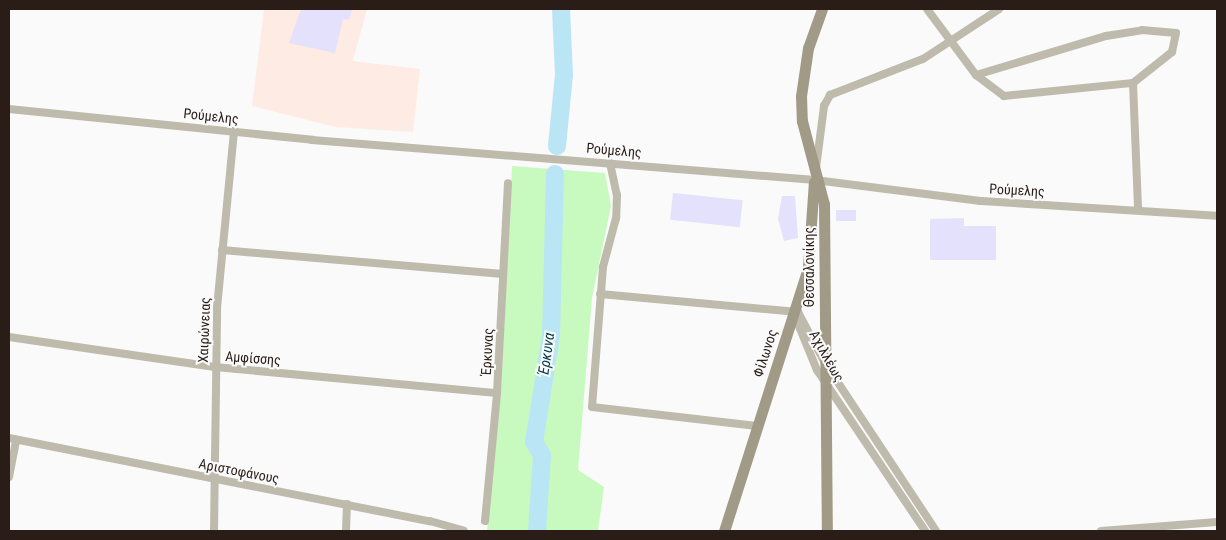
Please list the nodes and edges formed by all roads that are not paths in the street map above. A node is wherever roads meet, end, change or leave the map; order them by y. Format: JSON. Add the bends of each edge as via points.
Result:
{"nodes":[{"id":1,"x":822,"y":9,"type":"edge"},
{"id":2,"x":927,"y":9,"type":"edge"},
{"id":3,"x":999,"y":9,"type":"edge"},
{"id":4,"x":950,"y":42,"type":"junction"},
{"id":5,"x":976,"y":75,"type":"junction"},
{"id":6,"x":1133,"y":83,"type":"junction"},
{"id":7,"x":9,"y":109,"type":"edge"},
{"id":8,"x":234,"y":131,"type":"junction"},
{"id":9,"x":610,"y":162,"type":"junction"},
{"id":10,"x":815,"y":180,"type":"junction"},
{"id":11,"x":508,"y":183,"type":"dead end"},
{"id":12,"x":1138,"y":210,"type":"junction"},
{"id":13,"x":1217,"y":216,"type":"edge"},
{"id":14,"x":222,"y":250,"type":"junction"},
{"id":15,"x":503,"y":274,"type":"junction"},
{"id":16,"x":600,"y":294,"type":"junction"},
{"id":17,"x":794,"y":310,"type":"junction"},
{"id":18,"x":9,"y":337,"type":"edge"},
{"id":19,"x":825,"y":363,"type":"junction"},
{"id":20,"x":215,"y":367,"type":"junction"},
{"id":21,"x":825,"y":382,"type":"junction"},
{"id":22,"x":497,"y":393,"type":"junction"},
{"id":23,"x":757,"y":426,"type":"junction"},
{"id":24,"x":12,"y":439,"type":"edge"},
{"id":25,"x":9,"y":477,"type":"edge"},
{"id":26,"x":212,"y":479,"type":"junction"},
{"id":27,"x":347,"y":504,"type":"junction"},
{"id":28,"x":485,"y":521,"type":"dead end"},
{"id":29,"x":1217,"y":522,"type":"edge"},
{"id":30,"x":1142,"y":530,"type":"edge"},
{"id":31,"x":214,"y":531,"type":"edge"},
{"id":32,"x":346,"y":531,"type":"edge"},
{"id":33,"x":464,"y":531,"type":"edge"},
{"id":34,"x":724,"y":531,"type":"edge"},
{"id":35,"x":827,"y":531,"type":"edge"},
{"id":36,"x":925,"y":531,"type":"edge"},
{"id":37,"x":936,"y":531,"type":"edge"},
{"id":38,"x":1101,"y":531,"type":"edge"}],
"edges":[{"from":1,"to":10,"type":"main road","name":"Θεσσαλονίκης","via":[[808,48],[801,96],[802,121]]},
{"from":2,"to":4,"type":"street"},
{"from":3,"to":4,"type":"street"},
{"from":4,"to":5,"type":"street"},
{"from":4,"to":10,"type":"street","via":[[923,59],[830,95],[822,122]]},
{"from":5,"to":6,"type":"street","via":[[1004,96]]},
{"from":5,"to":6,"type":"street","via":[[1106,36],[1168,30],[1177,36],[1172,52]]},
{"from":6,"to":12,"type":"street"},
{"from":7,"to":8,"type":"street","name":"Ρούμελης"},
{"from":8,"to":9,"type":"street","name":"Ρούμελης","via":[[370,145]]},
{"from":8,"to":14,"type":"street","name":"Χαιρώνειας"},
{"from":9,"to":10,"type":"street","name":"Ρούμελης"},
{"from":9,"to":16,"type":"street","via":[[617,195],[616,218]]},
{"from":10,"to":12,"type":"street","name":"Ρούμελης","via":[[981,201]]},
{"from":10,"to":17,"type":"main road","name":"Φίλωνος","via":[[810,257]]},
{"from":10,"to":19,"type":"main road","name":"Θεσσαλονίκης","via":[[824,204]]},
{"from":11,"to":15,"type":"street","name":"Έρκυνας"},
{"from":12,"to":13,"type":"street","name":"Ρούμελης"},
{"from":14,"to":15,"type":"street"},
{"from":14,"to":20,"type":"street","name":"Χαιρώνειας"},
{"from":15,"to":22,"type":"street","name":"Έρκυνας"},
{"from":16,"to":17,"type":"street"},
{"from":16,"to":23,"type":"street","via":[[592,407]]},
{"from":17,"to":19,"type":"street","name":"Αχιλλέως","via":[[802,315]]},
{"from":17,"to":21,"type":"street","name":"Αχιλλέως","via":[[806,349]]},
{"from":17,"to":23,"type":"main road","name":"Φίλωνος"},
{"from":18,"to":20,"type":"street","name":"Αμφίσσης"},
{"from":19,"to":21,"type":"main road","name":"Θεσσαλονίκης"},
{"from":19,"to":37,"type":"street","name":"Αχιλλέως"},
{"from":20,"to":22,"type":"street","name":"Αμφίσσης"},
{"from":20,"to":26,"type":"street","name":"Χαιρώνειας"},
{"from":21,"to":35,"type":"main road","name":"Θεσσαλονίκης"},
{"from":21,"to":36,"type":"street","name":"Αχιλλέως"},
{"from":22,"to":28,"type":"street","name":"Έρκυνας"},
{"from":23,"to":34,"type":"main road","name":"Φίλωνος"},
{"from":24,"to":25,"type":"street"},
{"from":24,"to":26,"type":"street","name":"Αριστοφάνους"},
{"from":26,"to":27,"type":"street","name":"Αριστοφάνους"},
{"from":26,"to":31,"type":"street","name":"Χαιρώνειας"},
{"from":27,"to":32,"type":"street"},
{"from":27,"to":33,"type":"street","name":"Αριστοφάνους"},
{"from":29,"to":30,"type":"street"},
{"from":30,"to":38,"type":"street"}]}
